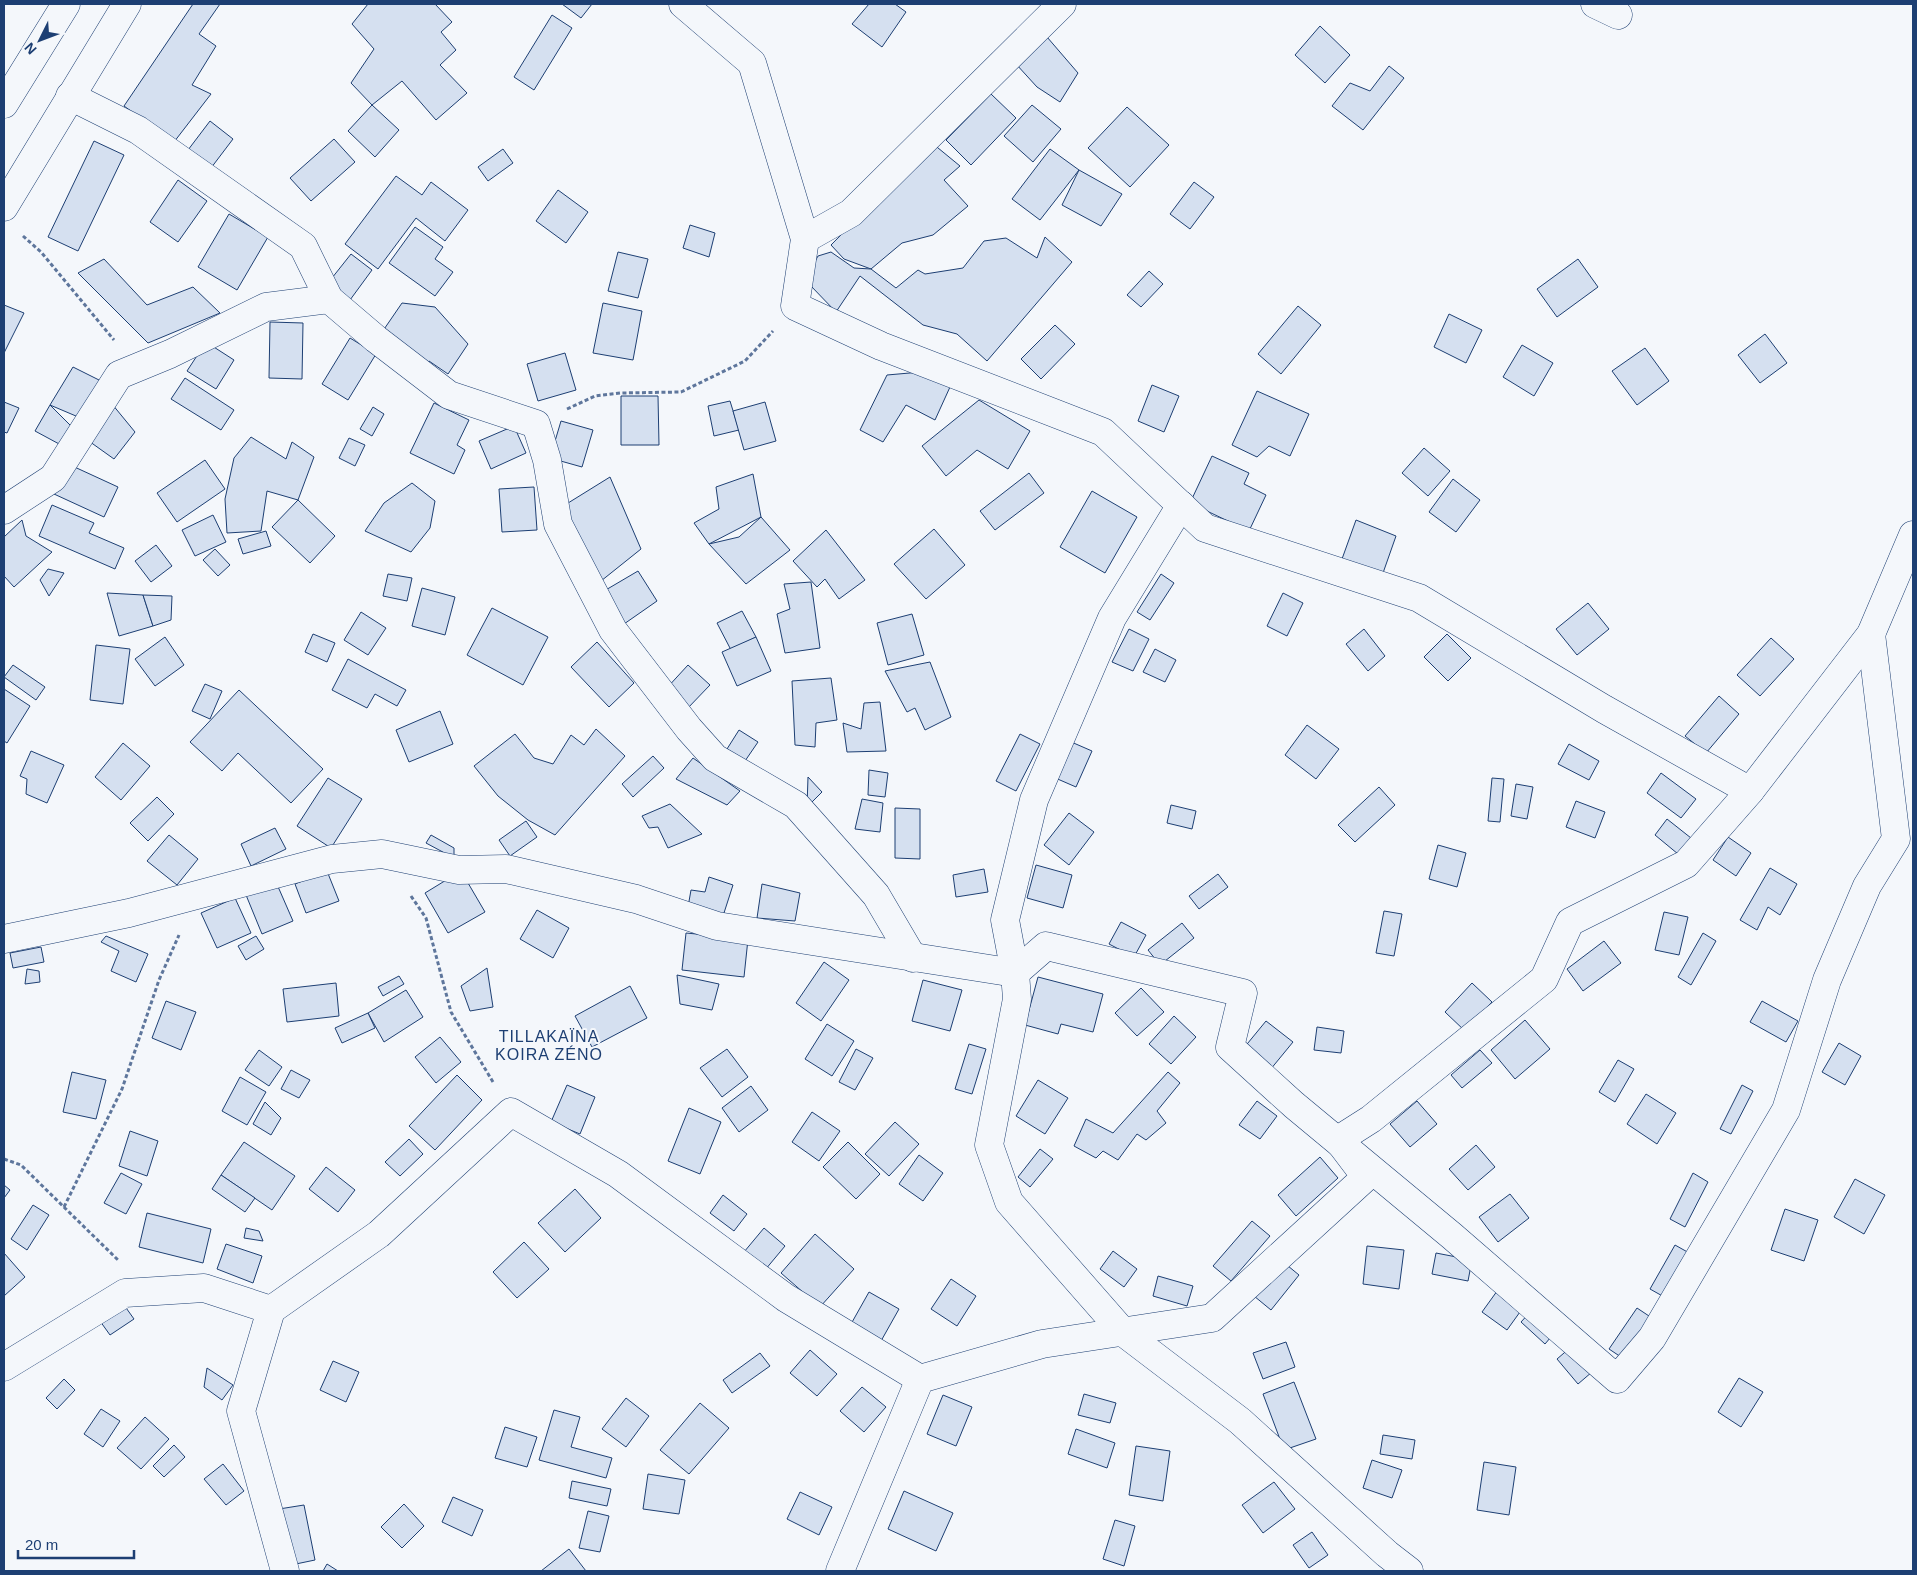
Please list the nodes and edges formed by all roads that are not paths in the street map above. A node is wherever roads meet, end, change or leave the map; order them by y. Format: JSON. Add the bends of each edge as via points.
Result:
{"nodes":[{"id":1,"x":66,"y":4,"type":"edge"},
{"id":2,"x":127,"y":4,"type":"edge"},
{"id":3,"x":684,"y":4,"type":"edge"},
{"id":4,"x":1062,"y":4,"type":"edge"},
{"id":5,"x":70,"y":96,"type":"junction"},
{"id":6,"x":4,"y":104,"type":"edge"},
{"id":7,"x":10,"y":219,"type":"edge"},
{"id":8,"x":805,"y":239,"type":"junction"},
{"id":9,"x":329,"y":299,"type":"junction"},
{"id":10,"x":1181,"y":505,"type":"junction"},
{"id":11,"x":4,"y":510,"type":"edge"},
{"id":12,"x":1913,"y":535,"type":"edge"},
{"id":13,"x":1871,"y":634,"type":"junction"},
{"id":14,"x":1750,"y":791,"type":"junction"},
{"id":15,"x":4,"y":939,"type":"edge"},
{"id":16,"x":913,"y":958,"type":"junction"},
{"id":17,"x":1015,"y":973,"type":"junction"},
{"id":18,"x":1338,"y":1140,"type":"junction"},
{"id":19,"x":271,"y":1310,"type":"junction"},
{"id":20,"x":1123,"y":1332,"type":"junction"},
{"id":21,"x":4,"y":1368,"type":"edge"},
{"id":22,"x":920,"y":1379,"type":"junction"},
{"id":23,"x":285,"y":1571,"type":"edge"},
{"id":24,"x":840,"y":1571,"type":"edge"},
{"id":25,"x":1408,"y":1571,"type":"edge"}],
"edges":[{"from":1,"to":6,"type":"street"},
{"from":2,"to":5,"type":"street"},
{"from":3,"to":8,"type":"street","via":[[752,63]]},
{"from":4,"to":8,"type":"street","via":[[851,213]]},
{"from":5,"to":7,"type":"street"},
{"from":5,"to":9,"type":"street","via":[[138,130],[303,246]]},
{"from":8,"to":10,"type":"street","via":[[795,306],[881,346],[1102,432]]},
{"from":9,"to":11,"type":"street","via":[[266,307],[119,375],[53,478]]},
{"from":9,"to":16,"type":"street","via":[[449,395],[536,424],[558,524],[613,630],[715,758],[796,805],[876,895]]},
{"from":10,"to":14,"type":"street","via":[[1205,528],[1419,598],[1604,709]]},
{"from":10,"to":17,"type":"street","via":[[1112,618],[1034,800],[1004,920]]},
{"from":12,"to":13,"type":"street"},
{"from":13,"to":14,"type":"street"},
{"from":13,"to":18,"type":"street","via":[[1896,839],[1867,886],[1827,980],[1786,1110],[1652,1338],[1617,1379]]},
{"from":14,"to":18,"type":"street","via":[[1686,864],[1570,922],[1544,980],[1371,1119]]},
{"from":15,"to":16,"type":"street","via":[[129,914],[332,859],[382,854],[459,870],[506,869],[636,899],[717,926]]},
{"from":16,"to":17,"type":"street"},
{"from":17,"to":18,"type":"street","via":[[1046,946],[1242,993],[1230,1047]]},
{"from":17,"to":20,"type":"street","via":[[1017,998],[989,1145],[1009,1202]]},
{"from":18,"to":20,"type":"street","via":[[1366,1178],[1212,1318]]},
{"from":19,"to":21,"type":"street","via":[[204,1288],[125,1293]]},
{"from":19,"to":22,"type":"street","via":[[380,1234],[511,1112],[618,1174],[786,1298]]},
{"from":19,"to":23,"type":"street","via":[[241,1410]]},
{"from":20,"to":22,"type":"street","via":[[1042,1344]]},
{"from":20,"to":25,"type":"street","via":[[1240,1421]]},
{"from":22,"to":24,"type":"street"}]}
